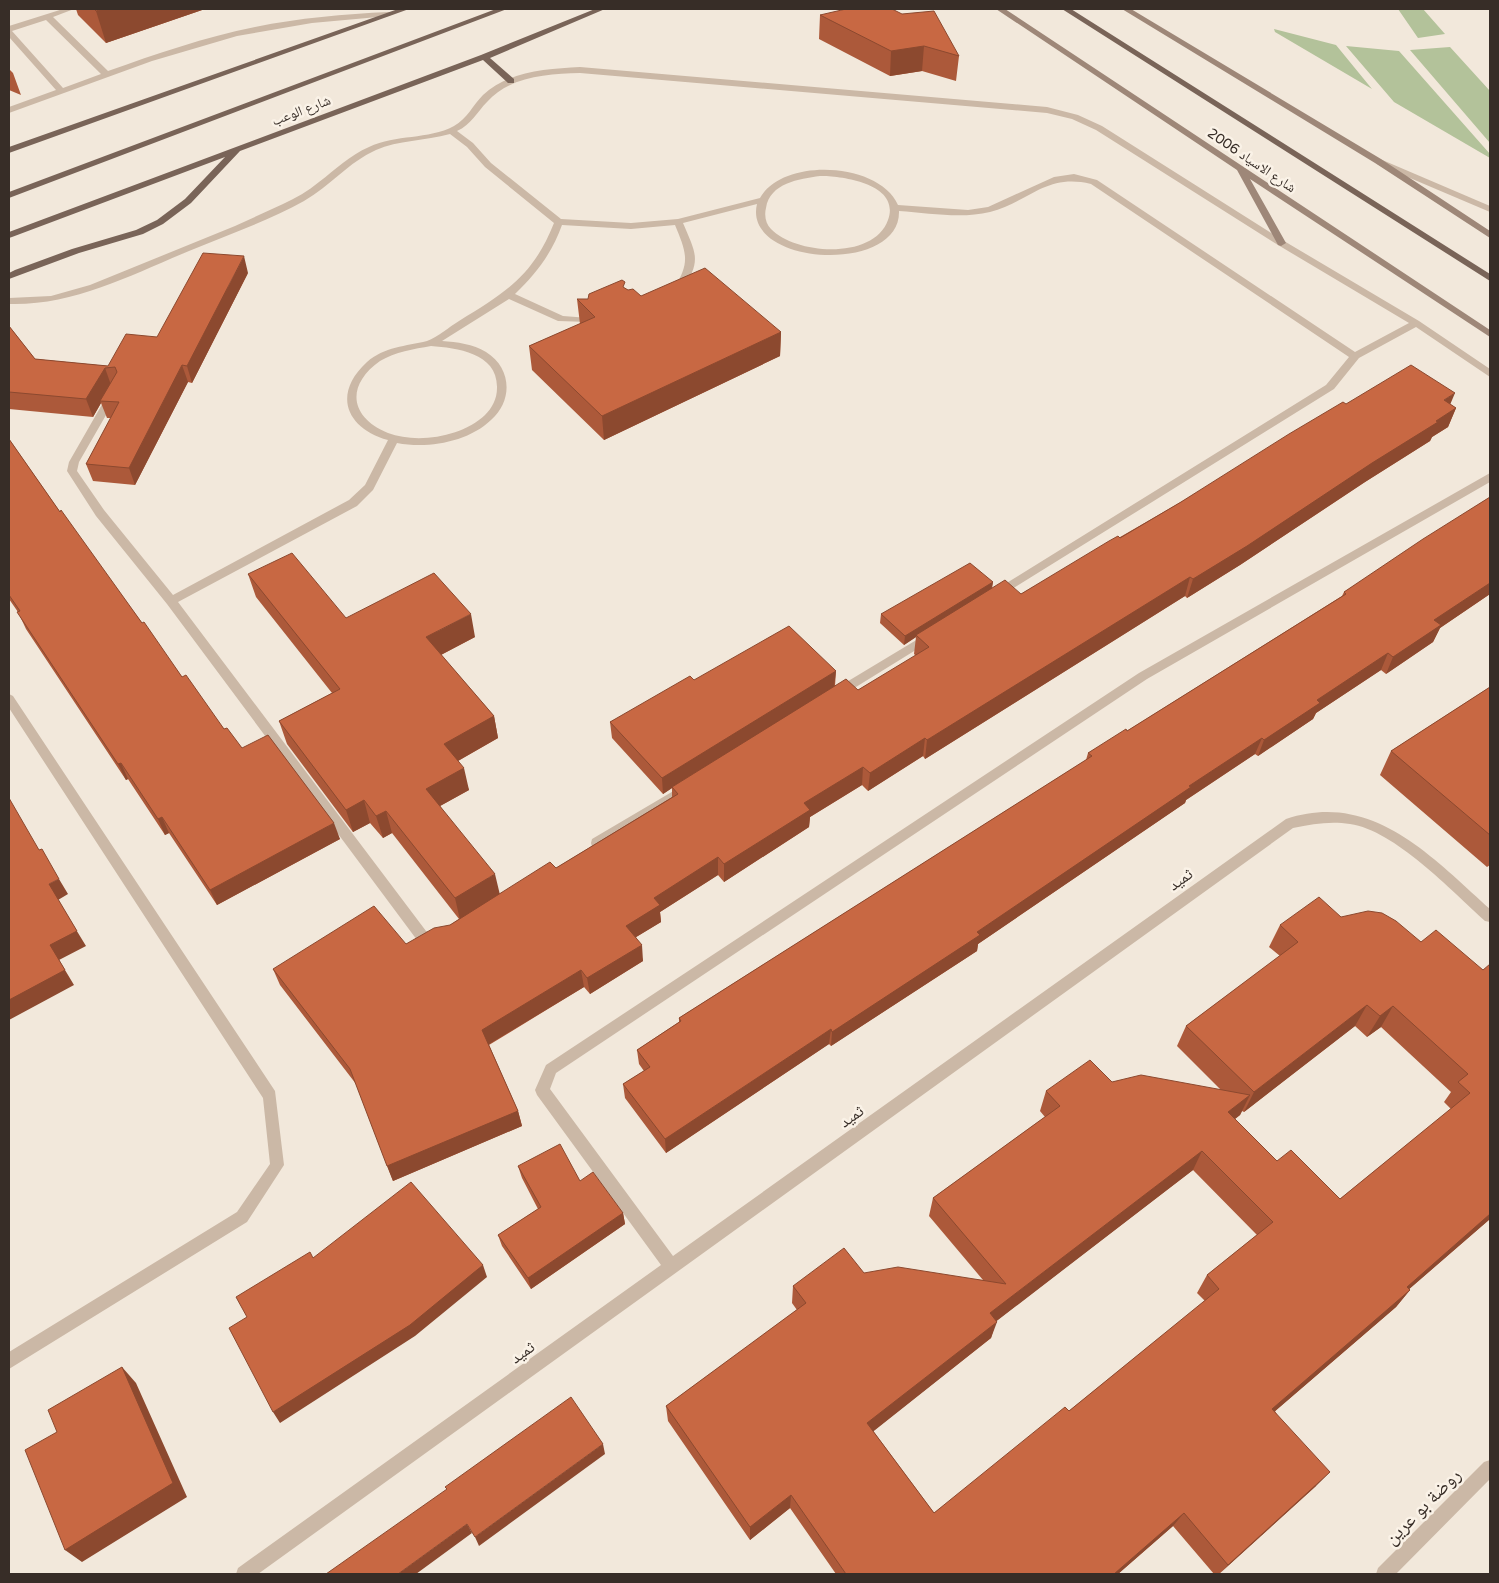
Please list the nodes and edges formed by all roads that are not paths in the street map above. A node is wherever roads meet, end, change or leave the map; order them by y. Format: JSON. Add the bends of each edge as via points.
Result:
{"nodes":[{"id":1,"x":70,"y":9,"type":"edge"},
{"id":2,"x":405,"y":9,"type":"edge"},
{"id":3,"x":503,"y":9,"type":"edge"},
{"id":4,"x":601,"y":9,"type":"edge"},
{"id":5,"x":1000,"y":9,"type":"edge"},
{"id":6,"x":1066,"y":9,"type":"edge"},
{"id":7,"x":1126,"y":9,"type":"edge"},
{"id":8,"x":389,"y":14,"type":"junction"},
{"id":9,"x":48,"y":16,"type":"junction"},
{"id":10,"x":9,"y":30,"type":"edge"},
{"id":11,"x":484,"y":57,"type":"junction"},
{"id":12,"x":107,"y":75,"type":"junction"},
{"id":13,"x":511,"y":81,"type":"junction"},
{"id":14,"x":61,"y":91,"type":"junction"},
{"id":15,"x":9,"y":110,"type":"edge"},
{"id":16,"x":451,"y":131,"type":"junction"},
{"id":17,"x":238,"y":148,"type":"junction"},
{"id":18,"x":9,"y":150,"type":"edge"},
{"id":19,"x":1378,"y":161,"type":"junction"},
{"id":20,"x":1240,"y":169,"type":"junction"},
{"id":21,"x":9,"y":195,"type":"edge"},
{"id":22,"x":763,"y":200,"type":"junction"},
{"id":23,"x":896,"y":208,"type":"junction"},
{"id":24,"x":1490,"y":209,"type":"edge"},
{"id":25,"x":559,"y":222,"type":"junction"},
{"id":26,"x":678,"y":222,"type":"junction"},
{"id":27,"x":9,"y":235,"type":"edge"},
{"id":28,"x":1490,"y":235,"type":"edge"},
{"id":29,"x":1281,"y":243,"type":"junction"},
{"id":30,"x":9,"y":276,"type":"edge"},
{"id":31,"x":1490,"y":278,"type":"edge"},
{"id":32,"x":673,"y":291,"type":"edge"},
{"id":33,"x":508,"y":296,"type":"junction"},
{"id":34,"x":9,"y":301,"type":"edge"},
{"id":35,"x":586,"y":320,"type":"edge"},
{"id":36,"x":1416,"y":323,"type":"junction"},
{"id":37,"x":1490,"y":334,"type":"edge"},
{"id":38,"x":431,"y":343,"type":"junction"},
{"id":39,"x":1355,"y":356,"type":"junction"},
{"id":40,"x":1490,"y":374,"type":"edge"},
{"id":41,"x":117,"y":388,"type":"edge"},
{"id":42,"x":394,"y":439,"type":"junction"},
{"id":43,"x":1490,"y":477,"type":"edge"},
{"id":44,"x":171,"y":601,"type":"junction"},
{"id":45,"x":982,"y":603,"type":"edge"},
{"id":46,"x":940,"y":630,"type":"edge"},
{"id":47,"x":830,"y":698,"type":"edge"},
{"id":48,"x":9,"y":699,"type":"edge"},
{"id":49,"x":694,"y":783,"type":"edge"},
{"id":50,"x":584,"y":852,"type":"edge"},
{"id":51,"x":1490,"y":917,"type":"edge"},
{"id":52,"x":448,"y":936,"type":"edge"},
{"id":53,"x":672,"y":1267,"type":"junction"},
{"id":54,"x":9,"y":1361,"type":"edge"},
{"id":55,"x":1490,"y":1468,"type":"edge"},
{"id":56,"x":250,"y":1572,"type":"edge"},
{"id":57,"x":1384,"y":1574,"type":"edge"}],
"edges":[{"from":1,"to":9,"type":"street"},
{"from":2,"to":8,"type":"main road"},
{"from":3,"to":21,"type":"main road"},
{"from":4,"to":11,"type":"main road","name":"شارع الوعب"},
{"from":5,"to":20,"type":"main road","name":"شارع الاسياد 2006"},
{"from":6,"to":31,"type":"main road"},
{"from":7,"to":19,"type":"main road"},
{"from":8,"to":12,"type":"street","via":[[287,23],[237,33]]},
{"from":8,"to":18,"type":"main road"},
{"from":9,"to":10,"type":"street"},
{"from":9,"to":12,"type":"street"},
{"from":10,"to":14,"type":"street"},
{"from":11,"to":13,"type":"main road"},
{"from":11,"to":17,"type":"main road","name":"شارع الوعب"},
{"from":12,"to":14,"type":"street"},
{"from":13,"to":16,"type":"street","via":[[487,96],[468,121]]},
{"from":13,"to":29,"type":"street","via":[[542,72],[598,71],[1061,113],[1099,128]]},
{"from":14,"to":15,"type":"street"},
{"from":16,"to":25,"type":"street"},
{"from":16,"to":34,"type":"street","via":[[372,148],[329,181],[276,212],[82,291],[47,300]]},
{"from":17,"to":27,"type":"main road","name":"شارع الوعب"},
{"from":17,"to":30,"type":"main road","via":[[170,216],[132,235],[60,256]]},
{"from":19,"to":24,"type":"street"},
{"from":19,"to":28,"type":"main road"},
{"from":20,"to":29,"type":"main road"},
{"from":20,"to":37,"type":"main road","name":"شارع الاسياد 2006"},
{"from":22,"to":23,"type":"street","via":[[775,186],[795,177],[820,172],[846,174],[869,181],[887,193]]},
{"from":22,"to":23,"type":"street","via":[[759,215],[767,230],[784,243],[808,251],[836,252],[862,248],[882,238],[894,224]]},
{"from":22,"to":26,"type":"street"},
{"from":23,"to":39,"type":"street","via":[[968,213],[990,209],[1054,180],[1074,177],[1094,182]]},
{"from":25,"to":26,"type":"street","via":[[631,226]]},
{"from":25,"to":33,"type":"street","via":[[539,265]]},
{"from":26,"to":32,"type":"street","via":[[691,253],[689,273],[681,287]]},
{"from":29,"to":36,"type":"street"},
{"from":33,"to":35,"type":"street","via":[[561,319]]},
{"from":33,"to":38,"type":"street"},
{"from":36,"to":39,"type":"street"},
{"from":36,"to":40,"type":"street"},
{"from":38,"to":42,"type":"street","via":[[402,348],[377,359],[359,375],[351,394],[355,413],[370,429]]},
{"from":38,"to":42,"type":"street","via":[[459,345],[483,354],[498,369],[504,387],[497,407],[480,424],[454,436],[424,441]]},
{"from":39,"to":45,"type":"street","via":[[1330,387]]},
{"from":41,"to":44,"type":"street","via":[[74,462],[72,471],[100,513]]},
{"from":42,"to":44,"type":"street","via":[[369,487],[353,503]]},
{"from":43,"to":53,"type":"street","via":[[1144,676],[551,1069],[542,1090]]},
{"from":44,"to":52,"type":"street","via":[[422,936]]},
{"from":46,"to":47,"type":"street"},
{"from":48,"to":54,"type":"street","via":[[270,1096],[277,1164],[242,1217]]},
{"from":49,"to":50,"type":"street"},
{"from":51,"to":53,"type":"street","name":"ثميد","via":[[1416,851],[1388,833],[1353,819],[1323,817],[1290,823]]},
{"from":53,"to":56,"type":"street","name":"ثميد"},
{"from":55,"to":57,"type":"street","name":"روضة بو عرين"}]}
